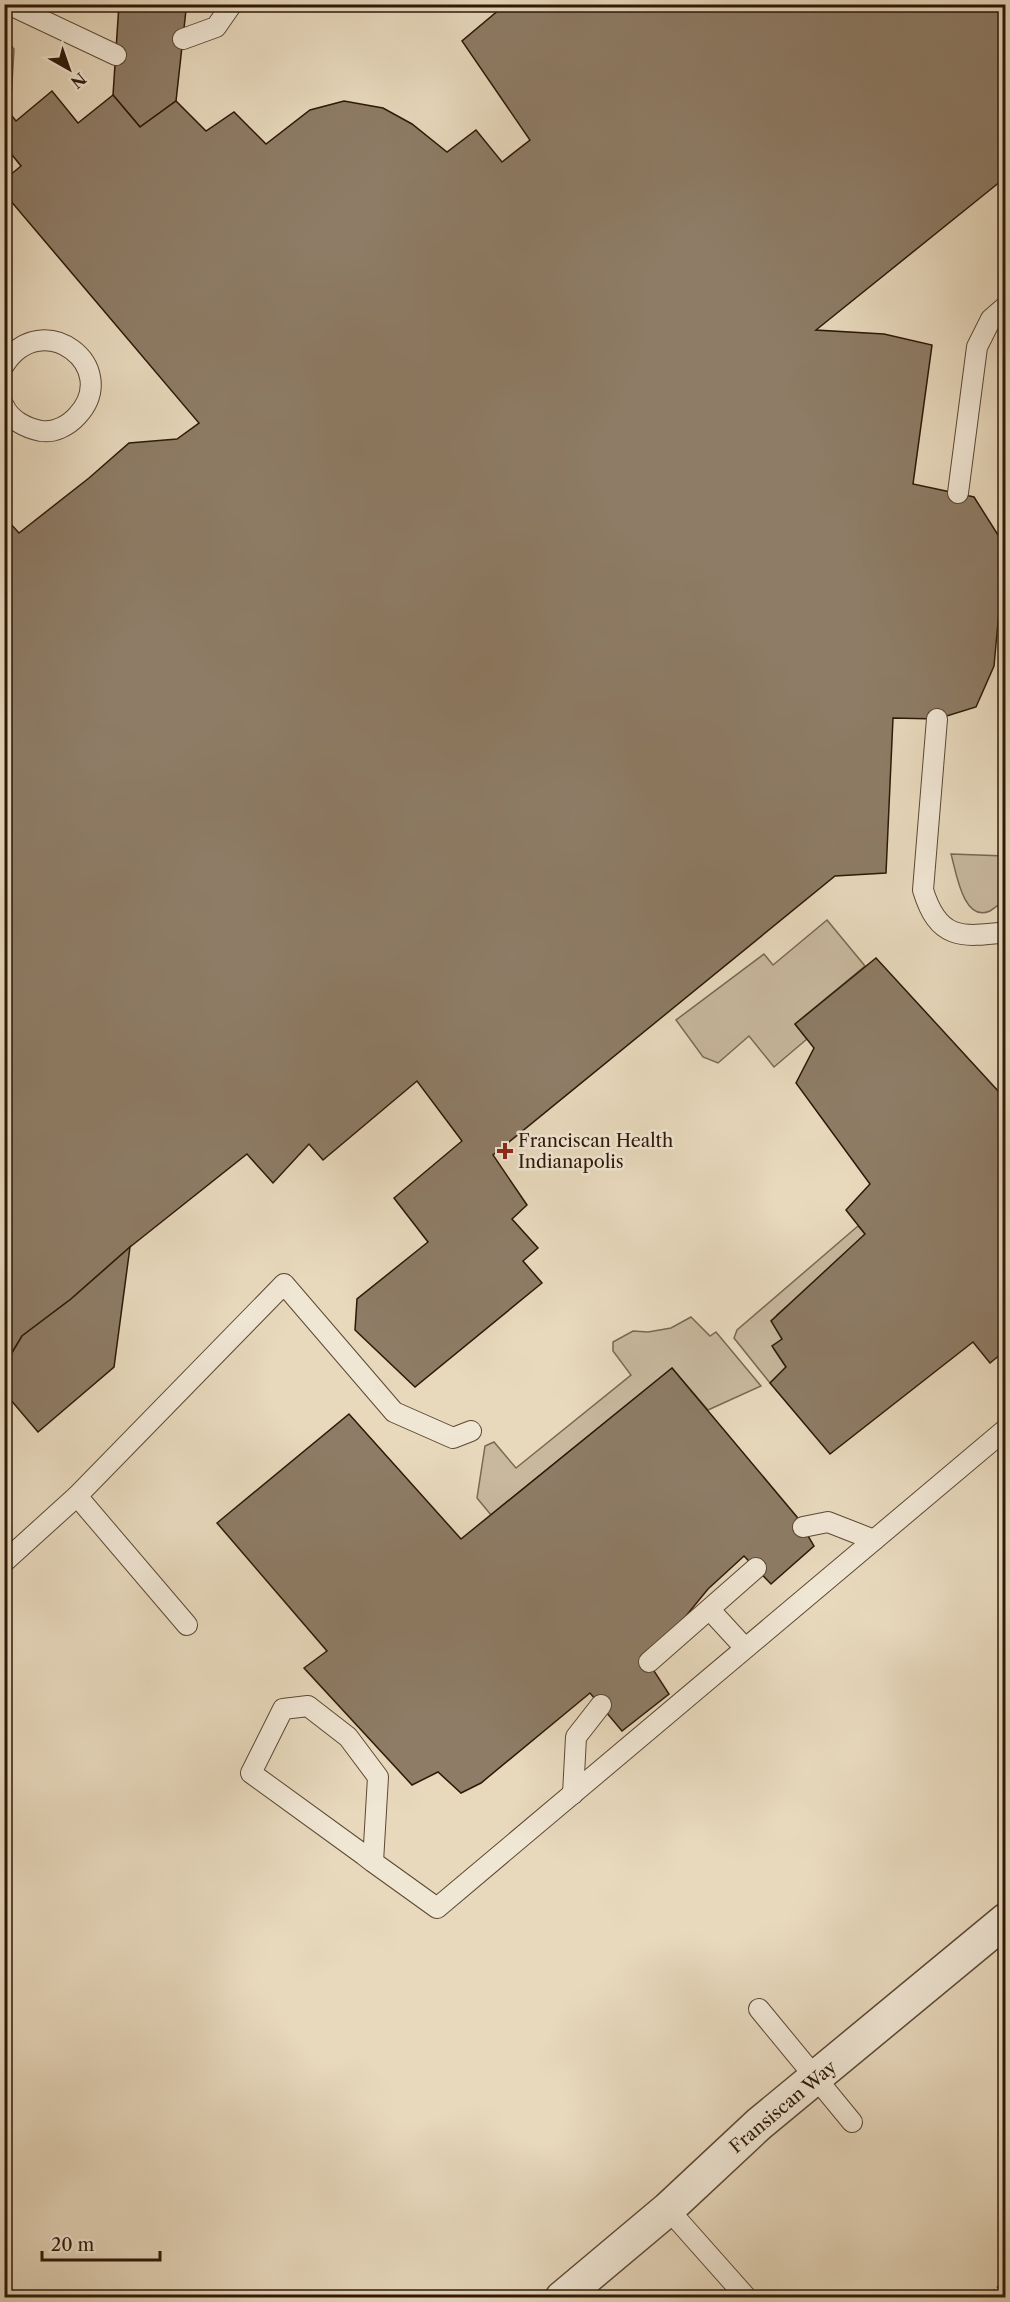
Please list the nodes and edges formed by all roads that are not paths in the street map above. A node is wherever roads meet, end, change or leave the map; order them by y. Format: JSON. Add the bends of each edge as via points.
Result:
{"nodes":[{"id":1,"x":8,"y":4,"type":"edge"},
{"id":2,"x":232,"y":4,"type":"edge"},
{"id":3,"x":183,"y":39,"type":"dead end"},
{"id":4,"x":116,"y":55,"type":"dead end"},
{"id":5,"x":1005,"y":306,"type":"edge"},
{"id":6,"x":7,"y":356,"type":"edge"},
{"id":7,"x":4,"y":406,"type":"edge"},
{"id":8,"x":958,"y":493,"type":"dead end"},
{"id":9,"x":937,"y":719,"type":"dead end"},
{"id":10,"x":1005,"y":932,"type":"edge"},
{"id":11,"x":1005,"y":1429,"type":"edge"},
{"id":12,"x":471,"y":1431,"type":"dead end"},
{"id":13,"x":77,"y":1496,"type":"junction"},
{"id":14,"x":803,"y":1527,"type":"dead end"},
{"id":15,"x":874,"y":1540,"type":"junction"},
{"id":16,"x":4,"y":1562,"type":"edge"},
{"id":17,"x":756,"y":1568,"type":"dead end"},
{"id":18,"x":710,"y":1610,"type":"junction"},
{"id":19,"x":187,"y":1625,"type":"dead end"},
{"id":20,"x":745,"y":1648,"type":"junction"},
{"id":21,"x":649,"y":1662,"type":"dead end"},
{"id":22,"x":601,"y":1706,"type":"dead end"},
{"id":23,"x":573,"y":1794,"type":"junction"},
{"id":24,"x":373,"y":1862,"type":"junction"},
{"id":25,"x":1005,"y":1920,"type":"edge"},
{"id":26,"x":759,"y":2009,"type":"dead end"},
{"id":27,"x":815,"y":2079,"type":"junction"},
{"id":28,"x":852,"y":2122,"type":"dead end"},
{"id":29,"x":668,"y":2209,"type":"junction"},
{"id":30,"x":562,"y":2298,"type":"edge"},
{"id":31,"x":747,"y":2298,"type":"edge"}],
"edges":[{"from":1,"to":4,"type":"lane"},
{"from":2,"to":3,"type":"lane","via":[[216,27]]},
{"from":5,"to":8,"type":"lane","via":[[991,319],[977,347]]},
{"from":6,"to":7,"type":"lane","via":[[37,340],[66,345],[79,354],[91,381],[90,396],[83,410],[60,429],[30,429],[17,422]]},
{"from":9,"to":10,"type":"lane","via":[[923,890],[930,912],[941,925],[958,934]]},
{"from":11,"to":15,"type":"lane"},
{"from":12,"to":13,"type":"lane","via":[[453,1438],[394,1412],[284,1284]]},
{"from":13,"to":16,"type":"lane"},
{"from":13,"to":19,"type":"lane"},
{"from":14,"to":15,"type":"lane","via":[[828,1522]]},
{"from":15,"to":20,"type":"lane"},
{"from":17,"to":18,"type":"lane"},
{"from":18,"to":20,"type":"lane"},
{"from":18,"to":21,"type":"lane"},
{"from":20,"to":23,"type":"lane"},
{"from":22,"to":23,"type":"lane","via":[[576,1737]]},
{"from":23,"to":24,"type":"lane","via":[[437,1908]]},
{"from":24,"to":24,"type":"lane","via":[[251,1773],[283,1709],[308,1706],[348,1737],[378,1777]]},
{"from":25,"to":27,"type":"street","name":"Fransiscan Way"},
{"from":26,"to":27,"type":"lane"},
{"from":27,"to":28,"type":"lane"},
{"from":27,"to":29,"type":"street","name":"Fransiscan Way","via":[[759,2124]]},
{"from":29,"to":30,"type":"street","name":"Fransiscan Way"},
{"from":29,"to":31,"type":"lane"}]}
